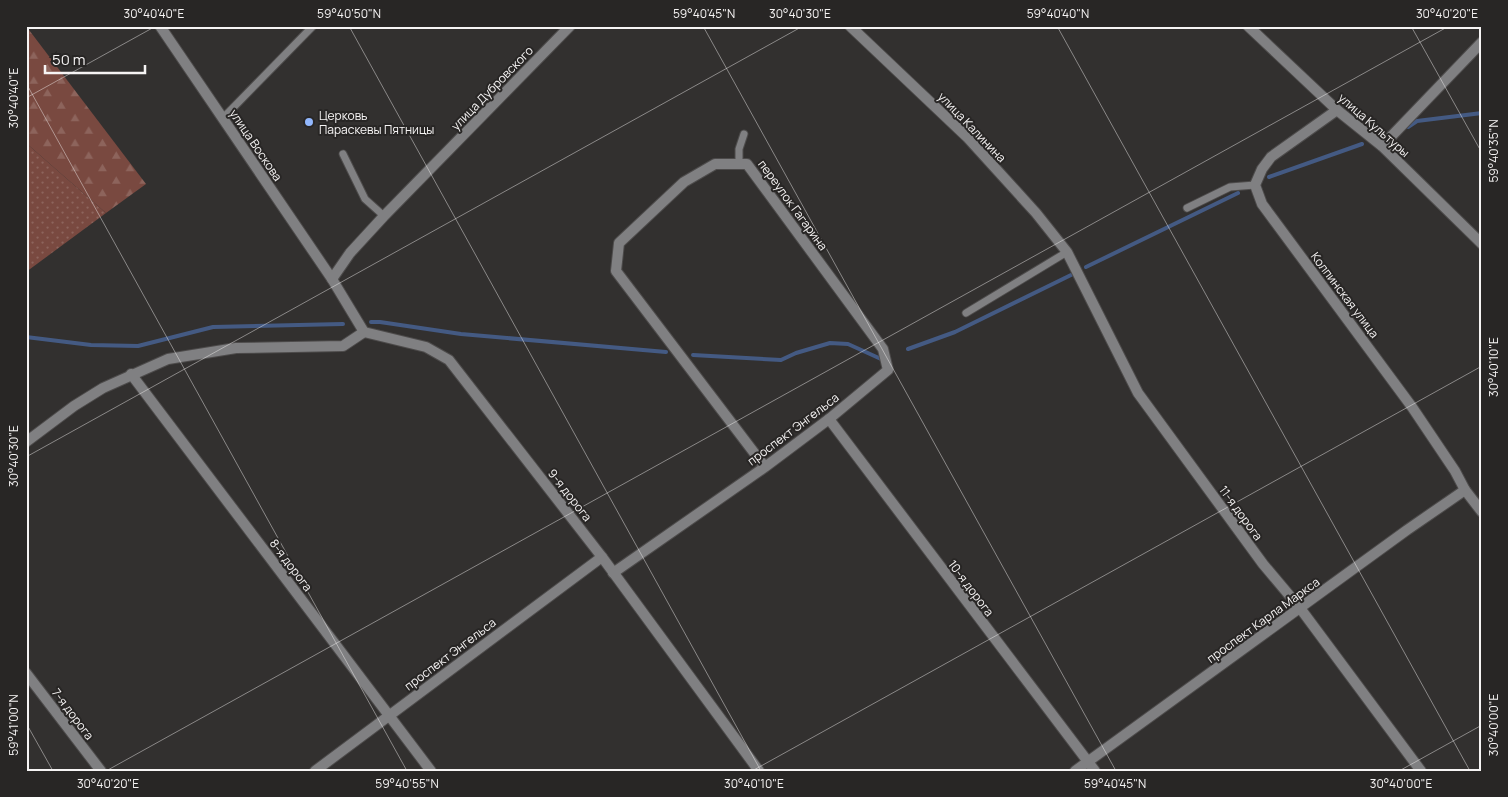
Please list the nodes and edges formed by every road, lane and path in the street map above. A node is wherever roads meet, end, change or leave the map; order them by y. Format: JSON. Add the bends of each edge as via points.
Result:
{"nodes":[{"id":1,"x":160,"y":26,"type":"edge"},
{"id":2,"x":313,"y":26,"type":"edge"},
{"id":3,"x":570,"y":26,"type":"edge"},
{"id":4,"x":850,"y":26,"type":"edge"},
{"id":5,"x":1248,"y":26,"type":"edge"},
{"id":6,"x":1482,"y":42,"type":"edge"},
{"id":7,"x":1337,"y":110,"type":"junction"},
{"id":8,"x":223,"y":118,"type":"junction"},
{"id":9,"x":744,"y":134,"type":"dead end"},
{"id":10,"x":1382,"y":146,"type":"junction"},
{"id":11,"x":343,"y":154,"type":"dead end"},
{"id":12,"x":739,"y":164,"type":"junction"},
{"id":13,"x":1254,"y":185,"type":"junction"},
{"id":14,"x":1187,"y":208,"type":"dead end"},
{"id":15,"x":384,"y":216,"type":"junction"},
{"id":16,"x":1482,"y":244,"type":"edge"},
{"id":17,"x":1067,"y":252,"type":"junction"},
{"id":18,"x":332,"y":279,"type":"junction"},
{"id":19,"x":966,"y":313,"type":"dead end"},
{"id":20,"x":364,"y":332,"type":"junction"},
{"id":21,"x":888,"y":370,"type":"joint"},
{"id":22,"x":131,"y":374,"type":"junction"},
{"id":23,"x":828,"y":420,"type":"junction"},
{"id":24,"x":26,"y":442,"type":"edge"},
{"id":25,"x":765,"y":467,"type":"junction"},
{"id":26,"x":1465,"y":490,"type":"junction"},
{"id":27,"x":1482,"y":512,"type":"edge"},
{"id":28,"x":602,"y":557,"type":"junction"},
{"id":29,"x":613,"y":573,"type":"junction"},
{"id":30,"x":1300,"y":608,"type":"junction"},
{"id":31,"x":26,"y":673,"type":"edge"},
{"id":32,"x":388,"y":715,"type":"junction"},
{"id":33,"x":1088,"y":762,"type":"junction"},
{"id":34,"x":101,"y":771,"type":"edge"},
{"id":35,"x":315,"y":771,"type":"edge"},
{"id":36,"x":431,"y":771,"type":"edge"},
{"id":37,"x":759,"y":771,"type":"edge"},
{"id":38,"x":1076,"y":771,"type":"edge"},
{"id":39,"x":1095,"y":771,"type":"edge"},
{"id":40,"x":1421,"y":771,"type":"edge"}],
"edges":[{"from":1,"to":8,"type":"street","name":"улица Воскова"},
{"from":2,"to":8,"type":"lane"},
{"from":3,"to":15,"type":"street","name":"улица Дубровского"},
{"from":4,"to":17,"type":"street","name":"улица Калинина","via":[[967,137]]},
{"from":5,"to":7,"type":"street","name":"улица Культуры"},
{"from":6,"to":10,"type":"street"},
{"from":7,"to":10,"type":"street","name":"улица Культуры"},
{"from":7,"to":13,"type":"street","via":[[1272,156]]},
{"from":8,"to":18,"type":"street","name":"улица Воскова"},
{"from":9,"to":12,"type":"lane"},
{"from":10,"to":16,"type":"street","name":"улица Культуры"},
{"from":11,"to":15,"type":"lane","via":[[365,200]]},
{"from":12,"to":21,"type":"street","name":"переулок Гагарина","via":[[747,164],[883,349]]},
{"from":12,"to":25,"type":"street","name":"переулок Гагарина","via":[[714,164],[684,182],[618,242],[616,271]]},
{"from":13,"to":14,"type":"lane","via":[[1230,187]]},
{"from":13,"to":26,"type":"street","name":"Колпинская улица","via":[[1262,204],[1412,407]]},
{"from":15,"to":18,"type":"street","name":"улица Дубровского","via":[[350,253]]},
{"from":17,"to":19,"type":"lane"},
{"from":17,"to":30,"type":"street","name":"11-я дорога","via":[[1138,393],[1263,564]]},
{"from":18,"to":20,"type":"street"},
{"from":20,"to":22,"type":"street","via":[[343,346],[236,348],[168,359]]},
{"from":20,"to":28,"type":"street","name":"9-я дорога","via":[[426,347],[449,360]]},
{"from":21,"to":23,"type":"street","name":"проспект Энгельса"},
{"from":22,"to":24,"type":"street","via":[[88,397]]},
{"from":22,"to":32,"type":"street","name":"8-я дорога"},
{"from":23,"to":25,"type":"street","name":"проспект Энгельса"},
{"from":23,"to":33,"type":"street","name":"10-я дорога"},
{"from":25,"to":29,"type":"street","name":"проспект Энгельса"},
{"from":26,"to":27,"type":"street","name":"Колпинская улица"},
{"from":26,"to":30,"type":"street","name":"проспект Карла Маркса"},
{"from":28,"to":29,"type":"street","name":"9-я дорога"},
{"from":28,"to":32,"type":"street","name":"проспект Энгельса"},
{"from":29,"to":37,"type":"street","name":"9-я дорога"},
{"from":30,"to":33,"type":"street","name":"проспект Карла Маркса"},
{"from":30,"to":40,"type":"street","name":"11-я дорога"},
{"from":31,"to":34,"type":"street","name":"7-я дорога"},
{"from":32,"to":35,"type":"street","name":"проспект Энгельса"},
{"from":32,"to":36,"type":"street","name":"8-я дорога"},
{"from":33,"to":38,"type":"street","name":"проспект Карла Маркса"},
{"from":33,"to":39,"type":"street","name":"10-я дорога"}]}
